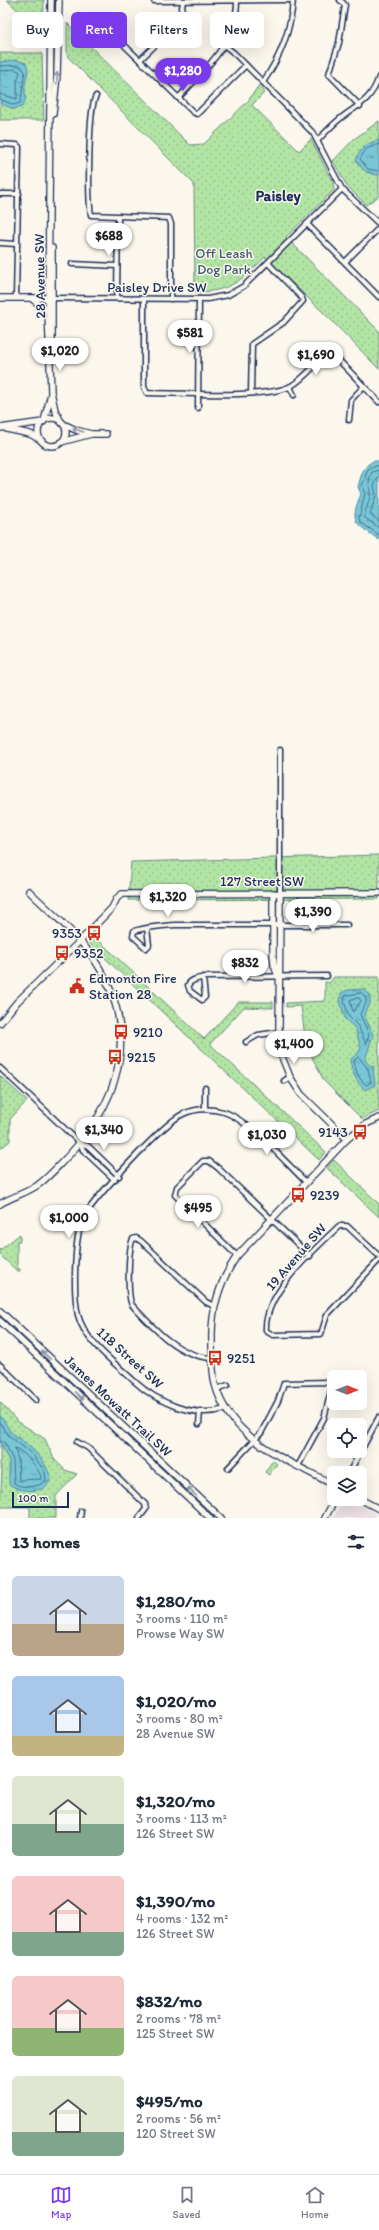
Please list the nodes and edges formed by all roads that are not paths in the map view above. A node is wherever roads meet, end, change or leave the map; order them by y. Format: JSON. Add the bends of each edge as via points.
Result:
{"nodes":[{"id":1,"x":51,"y":0,"type":"edge"},
{"id":2,"x":59,"y":0,"type":"edge"},
{"id":3,"x":290,"y":0,"type":"edge"},
{"id":4,"x":293,"y":0,"type":"edge"},
{"id":5,"x":340,"y":0,"type":"edge"},
{"id":6,"x":154,"y":1,"type":"dead end"},
{"id":7,"x":183,"y":1,"type":"junction"},
{"id":8,"x":237,"y":1,"type":"junction"},
{"id":9,"x":235,"y":12,"type":"edge"},
{"id":10,"x":127,"y":48,"type":"edge"},
{"id":11,"x":222,"y":48,"type":"edge"},
{"id":12,"x":227,"y":48,"type":"edge"},
{"id":13,"x":140,"y":60,"type":"junction"},
{"id":14,"x":246,"y":65,"type":"junction"},
{"id":15,"x":379,"y":78,"type":"edge"},
{"id":16,"x":264,"y":82,"type":"junction"},
{"id":17,"x":96,"y":96,"type":"dead end"},
{"id":18,"x":178,"y":98,"type":"junction"},
{"id":19,"x":360,"y":106,"type":"junction"},
{"id":20,"x":51,"y":130,"type":"junction"},
{"id":21,"x":318,"y":140,"type":"junction"},
{"id":22,"x":0,"y":144,"type":"edge"},
{"id":23,"x":342,"y":189,"type":"junction"},
{"id":24,"x":0,"y":194,"type":"edge"},
{"id":25,"x":19,"y":194,"type":"junction"},
{"id":26,"x":118,"y":217,"type":"junction"},
{"id":27,"x":307,"y":224,"type":"junction"},
{"id":28,"x":379,"y":224,"type":"edge"},
{"id":29,"x":379,"y":228,"type":"edge"},
{"id":30,"x":0,"y":243,"type":"edge"},
{"id":31,"x":16,"y":244,"type":"junction"},
{"id":32,"x":345,"y":262,"type":"junction"},
{"id":33,"x":268,"y":263,"type":"junction"},
{"id":34,"x":72,"y":264,"type":"dead end"},
{"id":35,"x":117,"y":266,"type":"junction"},
{"id":36,"x":379,"y":297,"type":"edge"},
{"id":37,"x":0,"y":298,"type":"edge"},
{"id":38,"x":16,"y":298,"type":"junction"},
{"id":39,"x":31,"y":298,"type":"junction"},
{"id":40,"x":51,"y":298,"type":"junction"},
{"id":41,"x":117,"y":298,"type":"junction"},
{"id":42,"x":144,"y":299,"type":"junction"},
{"id":43,"x":171,"y":299,"type":"junction"},
{"id":44,"x":199,"y":299,"type":"junction"},
{"id":45,"x":48,"y":311,"type":"junction"},
{"id":46,"x":51,"y":352,"type":"junction"},
{"id":47,"x":290,"y":387,"type":"junction"},
{"id":48,"x":363,"y":387,"type":"junction"},
{"id":49,"x":51,"y":392,"type":"junction"},
{"id":50,"x":198,"y":393,"type":"junction"},
{"id":51,"x":251,"y":393,"type":"junction"},
{"id":52,"x":294,"y":395,"type":"dead end"},
{"id":53,"x":379,"y":402,"type":"edge"},
{"id":54,"x":198,"y":408,"type":"dead end"},
{"id":55,"x":349,"y":420,"type":"dead end"},
{"id":56,"x":44,"y":421,"type":"junction"},
{"id":57,"x":62,"y":423,"type":"junction"},
{"id":58,"x":1,"y":428,"type":"edge"},
{"id":59,"x":91,"y":434,"type":"junction"},
{"id":60,"x":106,"y":434,"type":"dead end"},
{"id":61,"x":41,"y":441,"type":"junction"},
{"id":62,"x":62,"y":442,"type":"junction"},
{"id":63,"x":280,"y":750,"type":"dead end"},
{"id":64,"x":28,"y":891,"type":"dead end"},
{"id":65,"x":273,"y":893,"type":"junction"},
{"id":66,"x":280,"y":893,"type":"junction"},
{"id":67,"x":379,"y":893,"type":"edge"},
{"id":68,"x":273,"y":925,"type":"junction"},
{"id":69,"x":280,"y":925,"type":"junction"},
{"id":70,"x":347,"y":925,"type":"dead end"},
{"id":71,"x":147,"y":928,"type":"junction"},
{"id":72,"x":80,"y":941,"type":"junction"},
{"id":73,"x":278,"y":976,"type":"junction"},
{"id":74,"x":327,"y":976,"type":"dead end"},
{"id":75,"x":203,"y":977,"type":"junction"},
{"id":76,"x":0,"y":1023,"type":"edge"},
{"id":77,"x":279,"y":1032,"type":"junction"},
{"id":78,"x":246,"y":1042,"type":"dead end"},
{"id":79,"x":0,"y":1068,"type":"edge"},
{"id":80,"x":290,"y":1077,"type":"junction"},
{"id":81,"x":284,"y":1081,"type":"dead end"},
{"id":82,"x":205,"y":1088,"type":"dead end"},
{"id":83,"x":205,"y":1109,"type":"junction"},
{"id":84,"x":379,"y":1118,"type":"edge"},
{"id":85,"x":347,"y":1139,"type":"junction"},
{"id":86,"x":80,"y":1143,"type":"junction"},
{"id":87,"x":119,"y":1176,"type":"junction"},
{"id":88,"x":115,"y":1180,"type":"junction"},
{"id":89,"x":306,"y":1182,"type":"junction"},
{"id":90,"x":0,"y":1204,"type":"edge"},
{"id":91,"x":272,"y":1218,"type":"junction"},
{"id":92,"x":237,"y":1256,"type":"junction"},
{"id":93,"x":310,"y":1256,"type":"junction"},
{"id":94,"x":379,"y":1256,"type":"edge"},
{"id":95,"x":379,"y":1260,"type":"edge"},
{"id":96,"x":214,"y":1306,"type":"junction"},
{"id":97,"x":0,"y":1312,"type":"edge"},
{"id":98,"x":0,"y":1321,"type":"edge"},
{"id":99,"x":212,"y":1358,"type":"junction"},
{"id":100,"x":0,"y":1365,"type":"edge"},
{"id":101,"x":228,"y":1385,"type":"dead end"},
{"id":102,"x":217,"y":1389,"type":"junction"},
{"id":103,"x":36,"y":1400,"type":"dead end"},
{"id":104,"x":225,"y":1409,"type":"junction"},
{"id":105,"x":200,"y":1411,"type":"junction"},
{"id":106,"x":379,"y":1417,"type":"edge"},
{"id":107,"x":199,"y":1424,"type":"dead end"},
{"id":108,"x":254,"y":1440,"type":"junction"},
{"id":109,"x":77,"y":1442,"type":"dead end"},
{"id":110,"x":298,"y":1466,"type":"junction"},
{"id":111,"x":353,"y":1466,"type":"edge"},
{"id":112,"x":228,"y":1468,"type":"dead end"},
{"id":113,"x":327,"y":1481,"type":"edge"},
{"id":114,"x":367,"y":1503,"type":"edge"},
{"id":115,"x":331,"y":1506,"type":"edge"},
{"id":116,"x":379,"y":1509,"type":"edge"},
{"id":117,"x":81,"y":1511,"type":"dead end"},
{"id":118,"x":80,"y":1518,"type":"edge"},
{"id":119,"x":139,"y":1518,"type":"edge"},
{"id":120,"x":210,"y":1518,"type":"edge"},
{"id":121,"x":221,"y":1518,"type":"edge"},
{"id":122,"x":325,"y":1518,"type":"edge"}],
"edges":[{"from":1,"to":20,"type":"street","name":"28 Avenue SW"},
{"from":20,"to":2,"type":"street","name":"28 Avenue SW","one_way":true,"via":[[57,76]]},
{"from":3,"to":8,"type":"street"},
{"from":4,"to":16,"type":"street","via":[[286,37],[277,60]]},
{"from":5,"to":19,"type":"street","via":[[345,5],[344,19],[329,74]]},
{"from":6,"to":7,"type":"street"},
{"from":7,"to":8,"type":"street"},
{"from":7,"to":13,"type":"street","via":[[173,25]]},
{"from":8,"to":9,"type":"street"},
{"from":10,"to":13,"type":"street"},
{"from":11,"to":18,"type":"street"},
{"from":12,"to":14,"type":"street"},
{"from":13,"to":18,"type":"street"},
{"from":14,"to":16,"type":"street"},
{"from":14,"to":18,"type":"street","via":[[200,113],[193,112]]},
{"from":15,"to":19,"type":"street","via":[[372,93]]},
{"from":16,"to":21,"type":"street"},
{"from":17,"to":26,"type":"street","via":[[92,109],[90,213],[96,217]]},
{"from":19,"to":21,"type":"street","via":[[338,120]]},
{"from":20,"to":40,"type":"street","name":"28 Avenue SW"},
{"from":21,"to":23,"type":"street"},
{"from":22,"to":25,"type":"street","via":[[19,145]]},
{"from":23,"to":27,"type":"street","name":"Paisley Drive SW"},
{"from":23,"to":28,"type":"street"},
{"from":24,"to":25,"type":"street"},
{"from":25,"to":31,"type":"street"},
{"from":26,"to":35,"type":"street"},
{"from":26,"to":43,"type":"street","via":[[169,218]]},
{"from":27,"to":32,"type":"street"},
{"from":27,"to":33,"type":"street","name":"Paisley Drive SW"},
{"from":29,"to":32,"type":"street"},
{"from":30,"to":31,"type":"street"},
{"from":31,"to":38,"type":"street"},
{"from":32,"to":36,"type":"street"},
{"from":33,"to":44,"type":"street","name":"Paisley Drive SW","via":[[234,293]]},
{"from":33,"to":51,"type":"street","via":[[303,301],[284,322],[252,344]]},
{"from":34,"to":35,"type":"street"},
{"from":35,"to":41,"type":"street"},
{"from":37,"to":38,"type":"street"},
{"from":38,"to":39,"type":"street"},
{"from":39,"to":40,"type":"street"},
{"from":39,"to":45,"type":"street"},
{"from":40,"to":41,"type":"street","name":"Paisley Drive SW"},
{"from":40,"to":45,"type":"street","name":"28 Avenue SW"},
{"from":40,"to":46,"type":"street","name":"28 Avenue SW"},
{"from":41,"to":42,"type":"street","name":"Paisley Drive SW"},
{"from":42,"to":43,"type":"street","name":"Paisley Drive SW"},
{"from":42,"to":50,"type":"street","via":[[144,390]]},
{"from":43,"to":44,"type":"street","name":"Paisley Drive SW"},
{"from":44,"to":50,"type":"street"},
{"from":45,"to":46,"type":"street","name":"28 Avenue SW"},
{"from":46,"to":49,"type":"street","name":"28 Avenue SW"},
{"from":47,"to":48,"type":"street","via":[[330,351]]},
{"from":47,"to":51,"type":"street"},
{"from":47,"to":52,"type":"street"},
{"from":48,"to":53,"type":"street"},
{"from":48,"to":55,"type":"street","via":[[351,400]]},
{"from":49,"to":56,"type":"street","name":"28 Avenue SW"},
{"from":49,"to":57,"type":"street","name":"28 Avenue SW","via":[[55,410]]},
{"from":50,"to":51,"type":"street"},
{"from":50,"to":54,"type":"street"},
{"from":56,"to":57,"type":"street","via":[[51,418]]},
{"from":56,"to":58,"type":"street"},
{"from":56,"to":61,"type":"street","via":[[38,433]]},
{"from":59,"to":57,"type":"street","one_way":true},
{"from":57,"to":62,"type":"street","via":[[66,433]]},
{"from":58,"to":61,"type":"street","via":[[30,434]]},
{"from":59,"to":60,"type":"street"},
{"from":59,"to":62,"type":"street"},
{"from":61,"to":62,"type":"street","via":[[51,446]]},
{"from":63,"to":66,"type":"street"},
{"from":64,"to":72,"type":"street"},
{"from":65,"to":66,"type":"street","name":"127 Street SW"},
{"from":65,"to":68,"type":"street"},
{"from":65,"to":72,"type":"street","name":"127 Street SW","via":[[122,894]]},
{"from":66,"to":67,"type":"street","name":"127 Street SW"},
{"from":66,"to":69,"type":"street"},
{"from":68,"to":69,"type":"street"},
{"from":68,"to":71,"type":"street","via":[[175,925]]},
{"from":68,"to":73,"type":"street","via":[[273,960]]},
{"from":69,"to":70,"type":"street"},
{"from":69,"to":73,"type":"street"},
{"from":71,"to":71,"type":"street","via":[[132,934],[146,948],[149,945]]},
{"from":72,"to":76,"type":"street","via":[[32,986]]},
{"from":72,"to":86,"type":"street","via":[[99,967],[111,992],[118,1019],[120,1042],[118,1071],[108,1101]]},
{"from":73,"to":74,"type":"street"},
{"from":73,"to":75,"type":"street"},
{"from":73,"to":77,"type":"street"},
{"from":75,"to":75,"type":"street","via":[[205,997],[202,1000],[189,990],[188,985],[190,981]]},
{"from":77,"to":78,"type":"street","via":[[258,1035]]},
{"from":77,"to":80,"type":"street","via":[[282,1057]]},
{"from":79,"to":86,"type":"street"},
{"from":80,"to":81,"type":"street"},
{"from":80,"to":85,"type":"street","via":[[307,1101]]},
{"from":82,"to":83,"type":"street"},
{"from":83,"to":87,"type":"street","via":[[188,1112],[171,1121]]},
{"from":83,"to":89,"type":"street","via":[[223,1112],[241,1120]]},
{"from":84,"to":85,"type":"street","via":[[366,1124]]},
{"from":85,"to":89,"type":"street"},
{"from":86,"to":87,"type":"street","via":[[88,1146]]},
{"from":86,"to":88,"type":"street","via":[[83,1150]]},
{"from":86,"to":90,"type":"street","via":[[39,1184]]},
{"from":87,"to":88,"type":"street"},
{"from":88,"to":105,"type":"street","name":"118 Street SW","via":[[90,1206],[80,1226],[77,1245],[78,1315],[93,1342],[146,1391],[171,1404]]},
{"from":89,"to":91,"type":"street"},
{"from":91,"to":92,"type":"street"},
{"from":91,"to":92,"type":"street","via":[[218,1168],[205,1160],[177,1187],[175,1193],[178,1199]]},
{"from":91,"to":93,"type":"street"},
{"from":92,"to":96,"type":"street","via":[[224,1278]]},
{"from":93,"to":94,"type":"street","name":"19 Avenue SW","via":[[337,1227],[343,1225],[349,1227]]},
{"from":93,"to":95,"type":"street","name":"19 Avenue SW","via":[[275,1296],[269,1310],[266,1331],[273,1335],[321,1334],[328,1315]]},
{"from":96,"to":99,"type":"street"},
{"from":96,"to":99,"type":"street","via":[[206,1302],[141,1241],[134,1238],[130,1247],[130,1302],[176,1347],[192,1355]]},
{"from":121,"to":97,"type":"street","name":"James Mowatt Trail SW","one_way":true},
{"from":98,"to":120,"type":"street","name":"James Mowatt Trail SW","one_way":true},
{"from":99,"to":102,"type":"street"},
{"from":100,"to":103,"type":"street"},
{"from":101,"to":102,"type":"street"},
{"from":102,"to":104,"type":"street"},
{"from":104,"to":105,"type":"street","name":"118 Street SW"},
{"from":104,"to":108,"type":"street","via":[[239,1427]]},
{"from":105,"to":107,"type":"street"},
{"from":106,"to":111,"type":"street"},
{"from":108,"to":110,"type":"street"},
{"from":108,"to":110,"type":"street","via":[[264,1428],[278,1401],[283,1384],[331,1384],[324,1418]]},
{"from":108,"to":112,"type":"street"},
{"from":109,"to":119,"type":"street","via":[[88,1448],[145,1504],[146,1510]]},
{"from":110,"to":113,"type":"street"},
{"from":114,"to":116,"type":"street"},
{"from":115,"to":122,"type":"street"},
{"from":117,"to":118,"type":"street"}]}
